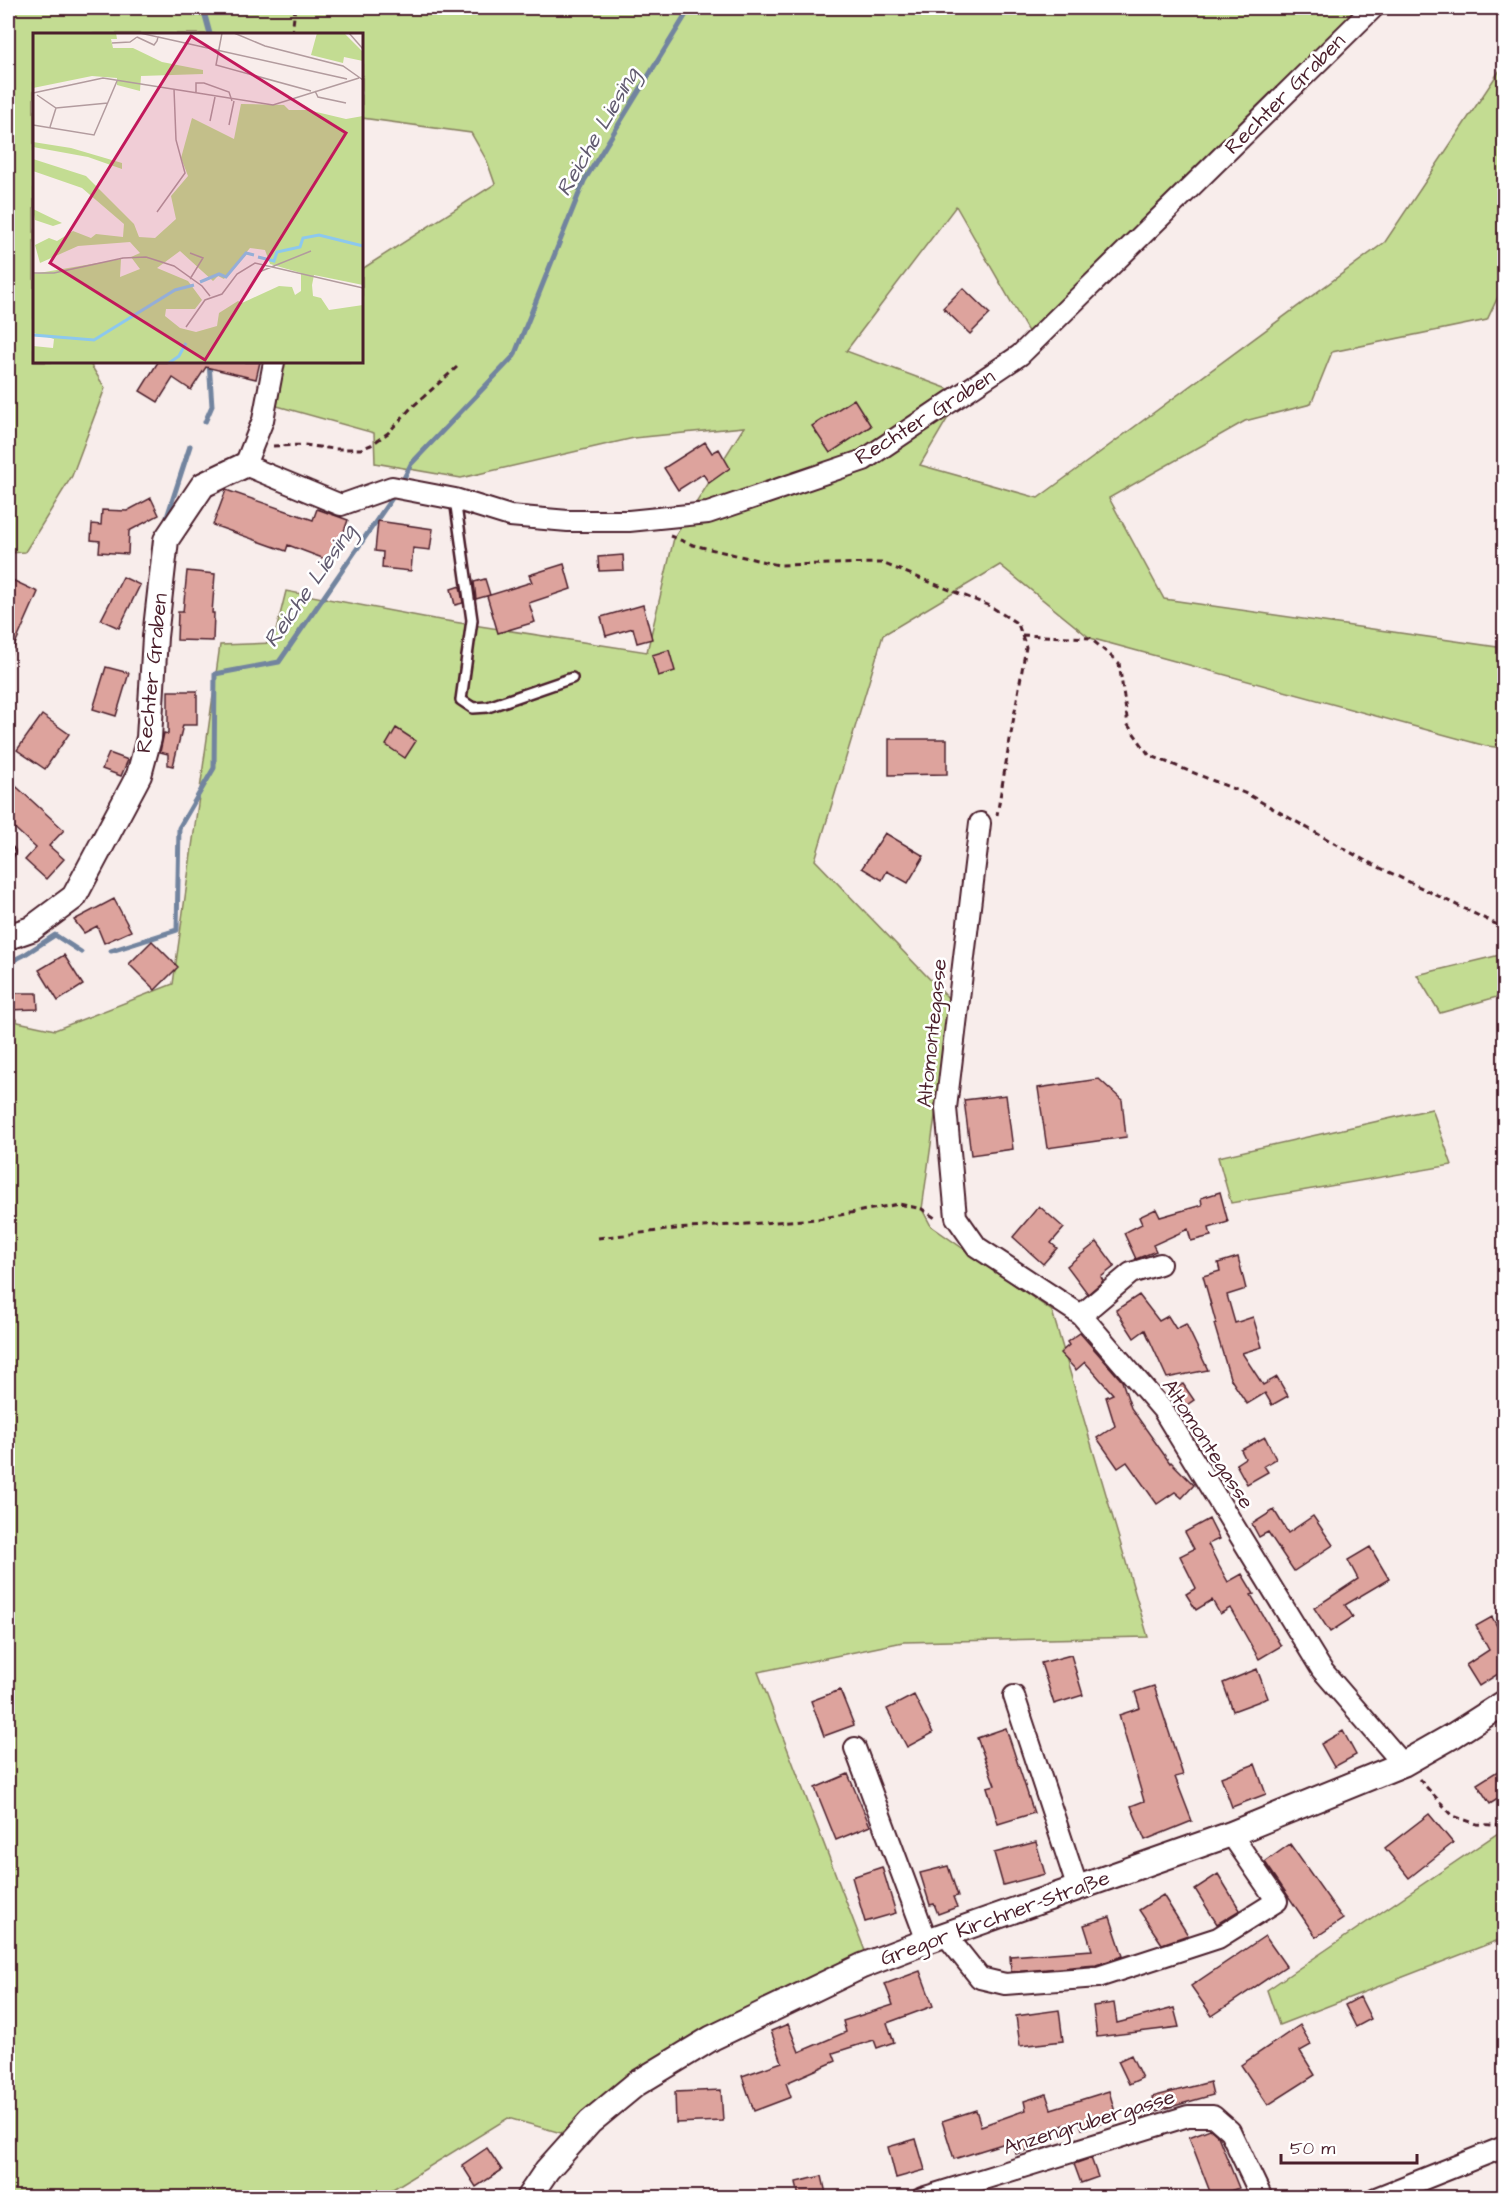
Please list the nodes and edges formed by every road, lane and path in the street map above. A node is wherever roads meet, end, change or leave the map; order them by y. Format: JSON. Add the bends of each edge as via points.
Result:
{"nodes":[{"id":1,"x":295,"y":8,"type":"edge"},
{"id":2,"x":1373,"y":8,"type":"edge"},
{"id":3,"x":292,"y":33,"type":"edge"},
{"id":4,"x":274,"y":363,"type":"edge"},
{"id":5,"x":457,"y":367,"type":"dead end"},
{"id":6,"x":245,"y":465,"type":"junction"},
{"id":7,"x":455,"y":499,"type":"junction"},
{"id":8,"x":662,"y":534,"type":"dead end"},
{"id":9,"x":1022,"y":635,"type":"junction"},
{"id":10,"x":572,"y":678,"type":"dead end"},
{"id":11,"x":980,"y":823,"type":"joint"},
{"id":12,"x":1504,"y":928,"type":"edge"},
{"id":13,"x":8,"y":937,"type":"edge"},
{"id":14,"x":940,"y":1222,"type":"dead end"},
{"id":15,"x":598,"y":1238,"type":"dead end"},
{"id":16,"x":1160,"y":1264,"type":"dead end"},
{"id":17,"x":1081,"y":1315,"type":"junction"},
{"id":18,"x":1014,"y":1696,"type":"dead end"},
{"id":19,"x":1504,"y":1703,"type":"edge"},
{"id":20,"x":855,"y":1748,"type":"dead end"},
{"id":21,"x":1403,"y":1764,"type":"junction"},
{"id":22,"x":1504,"y":1826,"type":"edge"},
{"id":23,"x":1231,"y":1834,"type":"junction"},
{"id":24,"x":1078,"y":1889,"type":"junction"},
{"id":25,"x":936,"y":1937,"type":"junction"},
{"id":26,"x":1504,"y":2147,"type":"edge"},
{"id":27,"x":528,"y":2198,"type":"edge"},
{"id":28,"x":922,"y":2198,"type":"edge"},
{"id":29,"x":1262,"y":2198,"type":"edge"},
{"id":30,"x":1376,"y":2198,"type":"edge"}],
"edges":[{"from":1,"to":3,"type":"path"},
{"from":2,"to":7,"type":"street","name":"Rechter Graben","via":[[1020,355],[864,460],[708,513],[629,521],[510,516]]},
{"from":4,"to":6,"type":"street","via":[[263,420]]},
{"from":5,"to":6,"type":"path","via":[[371,445],[361,449],[265,447]]},
{"from":6,"to":7,"type":"street","name":"Rechter Graben","via":[[341,506],[392,487]]},
{"from":6,"to":13,"type":"street","name":"Rechter Graben","via":[[202,484],[166,540],[149,738],[139,775],[75,897],[31,929]]},
{"from":7,"to":10,"type":"lane","via":[[472,620],[461,700],[473,708],[489,706]]},
{"from":8,"to":9,"type":"path","via":[[778,565],[882,563],[990,606],[1018,624]]},
{"from":9,"to":11,"type":"path","via":[[1026,647],[995,832]]},
{"from":9,"to":12,"type":"path","via":[[1090,638],[1119,663],[1128,725],[1149,755],[1249,795],[1364,860]]},
{"from":11,"to":17,"type":"street","name":"Altomontegasse","via":[[946,1108],[956,1217],[977,1247]]},
{"from":14,"to":15,"type":"path","via":[[922,1209],[900,1204],[818,1219]]},
{"from":16,"to":17,"type":"street","via":[[1131,1273]]},
{"from":17,"to":21,"type":"street","name":"Altomontegasse","via":[[1163,1410],[1322,1670]]},
{"from":18,"to":24,"type":"street"},
{"from":19,"to":21,"type":"street","name":"Gregor Kirchner-Straße"},
{"from":20,"to":25,"type":"street"},
{"from":21,"to":22,"type":"path","via":[[1453,1816],[1476,1824]]},
{"from":21,"to":23,"type":"street","name":"Gregor Kirchner-Straße"},
{"from":23,"to":24,"type":"street","name":"Gregor Kirchner-Straße"},
{"from":23,"to":25,"type":"street","via":[[1277,1901],[1218,1938],[1098,1977],[1005,1984],[980,1978]]},
{"from":24,"to":25,"type":"street","name":"Gregor Kirchner-Straße"},
{"from":25,"to":27,"type":"street","name":"Gregor Kirchner-Straße","via":[[862,1966],[712,2038],[636,2084],[590,2122]]},
{"from":26,"to":30,"type":"street"},
{"from":28,"to":29,"type":"street","name":"Anzengrubergasse","via":[[1188,2116],[1213,2116],[1230,2131]]}]}
